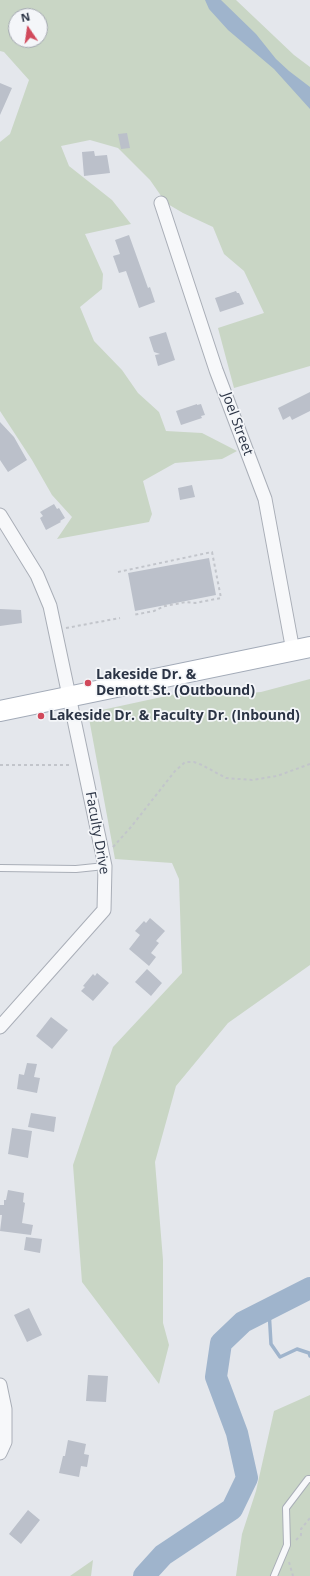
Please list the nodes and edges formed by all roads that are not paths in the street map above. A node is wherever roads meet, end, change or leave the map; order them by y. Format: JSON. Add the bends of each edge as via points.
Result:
{"nodes":[{"id":1,"x":161,"y":203,"type":"dead end"},
{"id":2,"x":0,"y":515,"type":"edge"},
{"id":3,"x":301,"y":649,"type":"edge"},
{"id":4,"x":70,"y":697,"type":"junction"},
{"id":5,"x":0,"y":711,"type":"edge"},
{"id":6,"x":105,"y":866,"type":"junction"},
{"id":7,"x":0,"y":868,"type":"edge"},
{"id":8,"x":0,"y":1027,"type":"edge"},
{"id":9,"x":0,"y":1385,"type":"edge"},
{"id":10,"x":0,"y":1453,"type":"edge"},
{"id":11,"x":310,"y":1478,"type":"edge"},
{"id":12,"x":274,"y":1576,"type":"edge"}],
"edges":[{"from":1,"to":3,"type":"street","name":"Joel Street","via":[[216,370],[265,500]]},
{"from":2,"to":4,"type":"street","name":"Faculty Drive","via":[[37,575],[50,606]]},
{"from":3,"to":4,"type":"main road"},
{"from":4,"to":5,"type":"main road"},
{"from":4,"to":6,"type":"street","name":"Faculty Drive"},
{"from":6,"to":7,"type":"lane","via":[[76,869]]},
{"from":6,"to":8,"type":"street","name":"Faculty Drive","via":[[104,910]]},
{"from":9,"to":10,"type":"street","via":[[5,1409],[5,1442]]},
{"from":11,"to":12,"type":"lane","via":[[286,1508],[287,1545]]}]}
